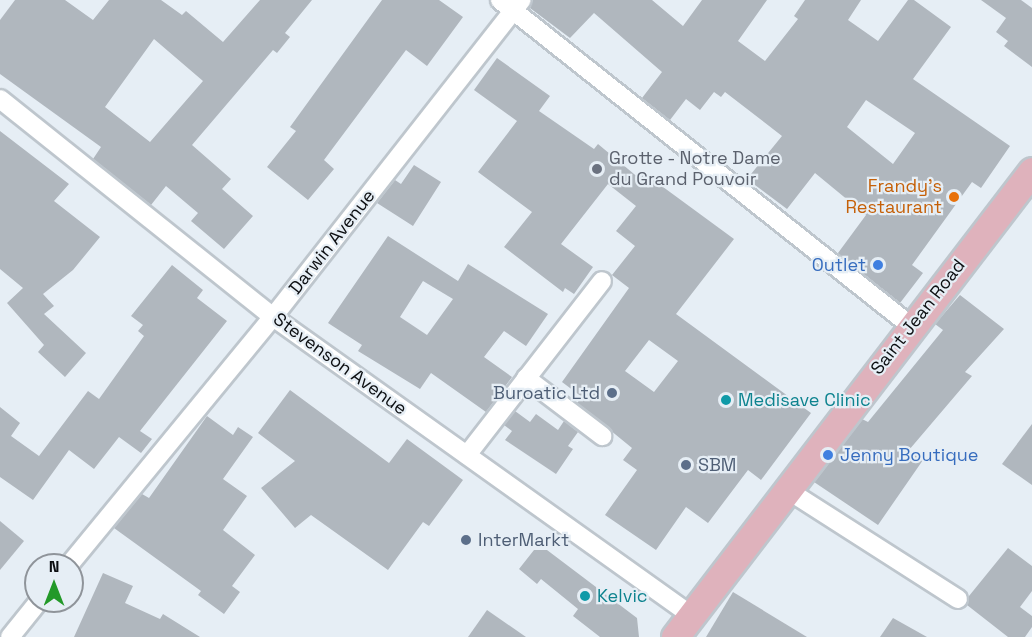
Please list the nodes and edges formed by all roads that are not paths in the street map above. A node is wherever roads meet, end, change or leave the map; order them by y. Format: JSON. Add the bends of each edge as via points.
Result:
{"nodes":[{"id":1,"x":512,"y":3,"type":"edge"},
{"id":2,"x":0,"y":99,"type":"edge"},
{"id":3,"x":1032,"y":171,"type":"edge"},
{"id":4,"x":602,"y":281,"type":"dead end"},
{"id":5,"x":273,"y":317,"type":"junction"},
{"id":6,"x":911,"y":326,"type":"junction"},
{"id":7,"x":526,"y":378,"type":"junction"},
{"id":8,"x":602,"y":436,"type":"dead end"},
{"id":9,"x":467,"y":455,"type":"junction"},
{"id":10,"x":786,"y":489,"type":"junction"},
{"id":11,"x":79,"y":553,"type":"edge"},
{"id":12,"x":958,"y":599,"type":"dead end"},
{"id":13,"x":29,"y":613,"type":"edge"},
{"id":14,"x":691,"y":615,"type":"junction"},
{"id":15,"x":10,"y":637,"type":"edge"},
{"id":16,"x":675,"y":637,"type":"edge"}],
"edges":[{"from":1,"to":5,"type":"street","name":"Darwin Avenue"},
{"from":1,"to":6,"type":"street"},
{"from":2,"to":5,"type":"street","name":"Stevenson Avenue"},
{"from":3,"to":6,"type":"main road","name":"Saint Jean Road"},
{"from":4,"to":7,"type":"street"},
{"from":5,"to":9,"type":"street","name":"Stevenson Avenue"},
{"from":5,"to":11,"type":"street","name":"Darwin Avenue"},
{"from":6,"to":10,"type":"main road","name":"Saint Jean Road"},
{"from":7,"to":8,"type":"street"},
{"from":7,"to":9,"type":"street"},
{"from":9,"to":14,"type":"street","name":"Stevenson Avenue"},
{"from":10,"to":12,"type":"street"},
{"from":10,"to":14,"type":"main road","name":"Saint Jean Road"},
{"from":13,"to":15,"type":"street"},
{"from":14,"to":16,"type":"main road","name":"Saint Jean Road"}]}
